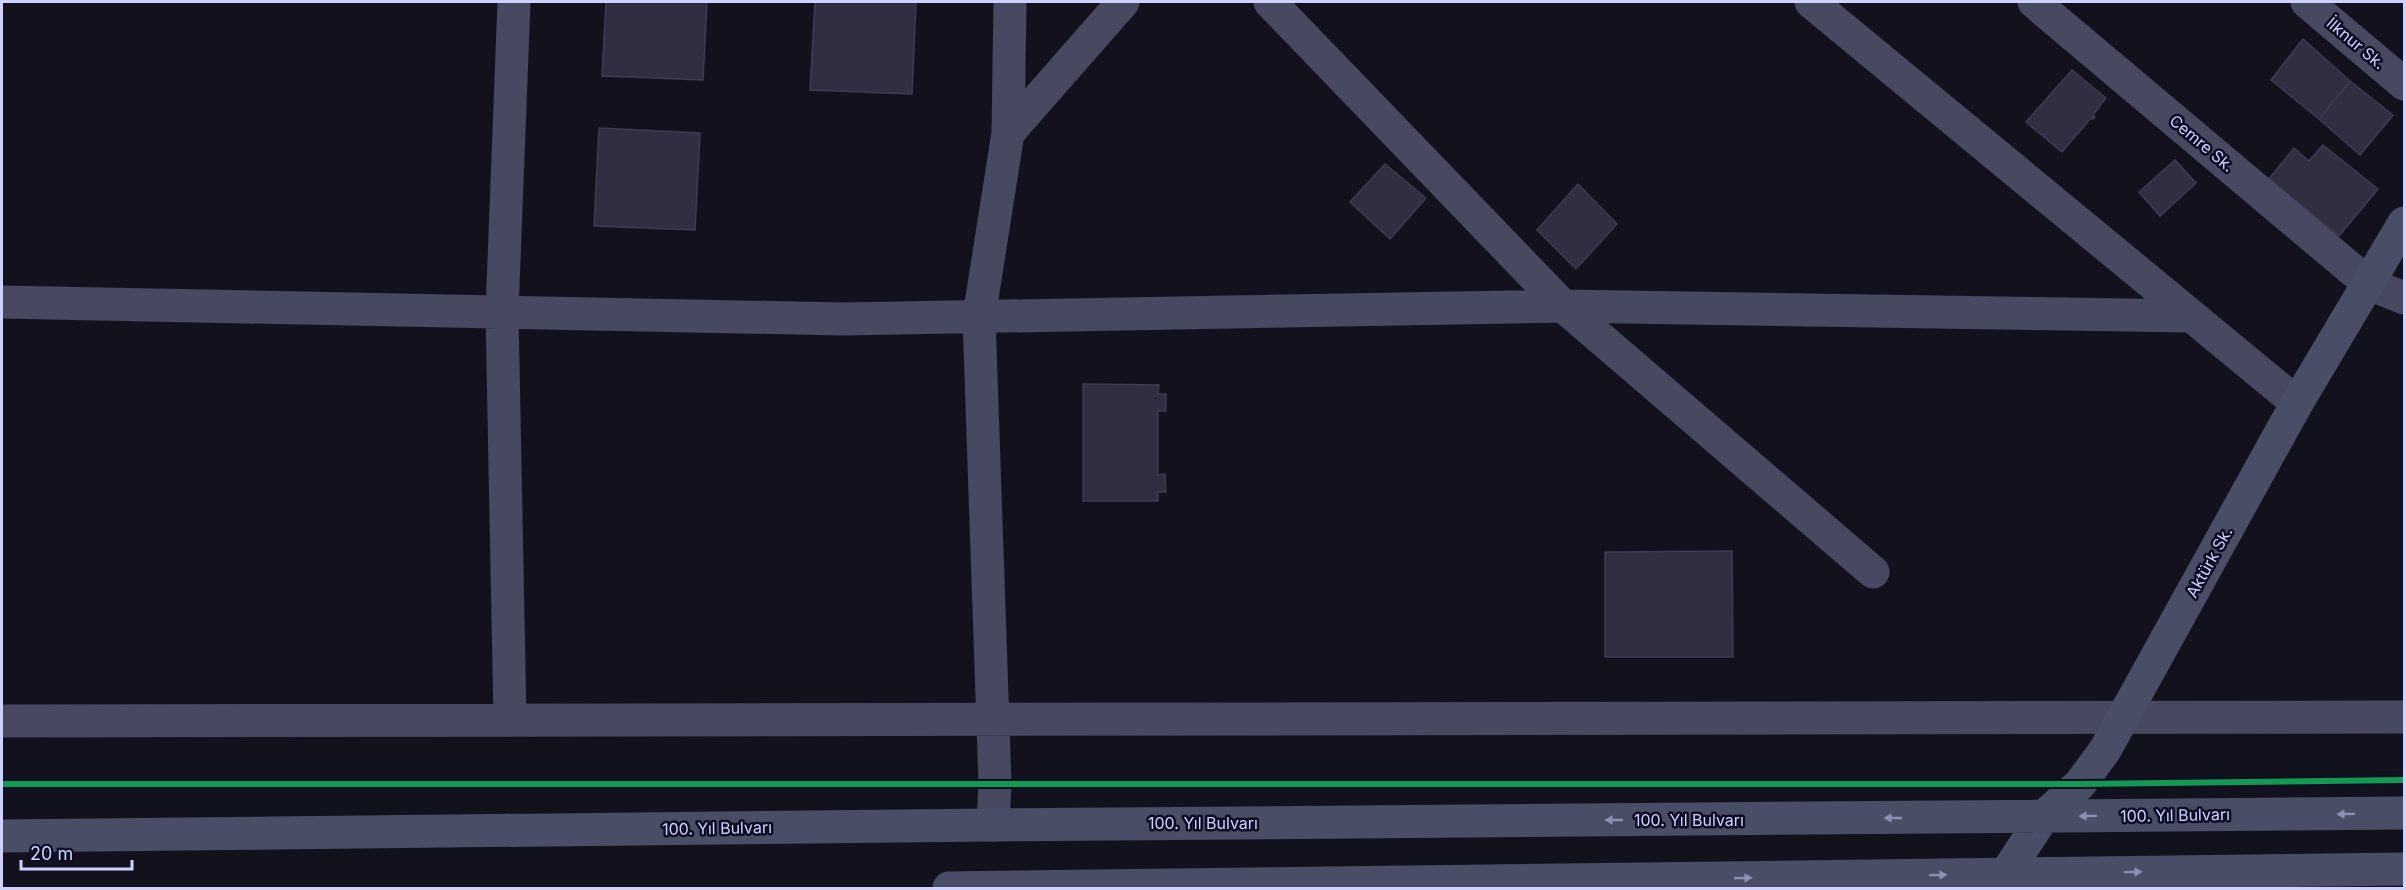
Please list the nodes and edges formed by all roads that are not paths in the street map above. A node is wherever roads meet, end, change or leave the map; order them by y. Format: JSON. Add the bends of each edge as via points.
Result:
{"nodes":[{"id":1,"x":514,"y":2,"type":"edge"},
{"id":2,"x":1010,"y":2,"type":"edge"},
{"id":3,"x":1123,"y":2,"type":"edge"},
{"id":4,"x":1270,"y":2,"type":"edge"},
{"id":5,"x":1811,"y":2,"type":"edge"},
{"id":6,"x":2034,"y":2,"type":"edge"},
{"id":7,"x":2307,"y":2,"type":"edge"},
{"id":8,"x":2404,"y":84,"type":"edge"},
{"id":9,"x":1008,"y":133,"type":"junction"},
{"id":10,"x":2404,"y":223,"type":"edge"},
{"id":11,"x":2369,"y":284,"type":"junction"},
{"id":12,"x":2404,"y":298,"type":"edge"},
{"id":13,"x":2,"y":302,"type":"edge"},
{"id":14,"x":1563,"y":306,"type":"junction"},
{"id":15,"x":502,"y":312,"type":"junction"},
{"id":16,"x":979,"y":316,"type":"junction"},
{"id":17,"x":2190,"y":316,"type":"junction"},
{"id":18,"x":2297,"y":403,"type":"junction"},
{"id":19,"x":1873,"y":572,"type":"dead end"},
{"id":20,"x":2123,"y":716,"type":"junction"},
{"id":21,"x":2404,"y":717,"type":"edge"},
{"id":22,"x":993,"y":718,"type":"junction"},
{"id":23,"x":510,"y":719,"type":"junction"},
{"id":24,"x":2,"y":721,"type":"edge"},
{"id":25,"x":2404,"y":813,"type":"edge"},
{"id":26,"x":2043,"y":817,"type":"junction"},
{"id":27,"x":993,"y":825,"type":"junction"},
{"id":28,"x":2,"y":836,"type":"edge"},
{"id":29,"x":2404,"y":869,"type":"edge"},
{"id":30,"x":2001,"y":881,"type":"edge"},
{"id":31,"x":949,"y":888,"type":"edge"}],
"edges":[{"from":1,"to":15,"type":"street"},
{"from":2,"to":9,"type":"street"},
{"from":3,"to":9,"type":"street"},
{"from":4,"to":14,"type":"street"},
{"from":5,"to":17,"type":"street"},
{"from":6,"to":11,"type":"street","name":"Cemre Sk."},
{"from":7,"to":8,"type":"street","name":"İlknur Sk."},
{"from":9,"to":16,"type":"street"},
{"from":10,"to":11,"type":"main road","name":"Aktürk Sk."},
{"from":11,"to":12,"type":"street","name":"Cemre Sk."},
{"from":11,"to":18,"type":"main road","name":"Aktürk Sk."},
{"from":13,"to":15,"type":"street"},
{"from":14,"to":16,"type":"street"},
{"from":14,"to":17,"type":"street"},
{"from":14,"to":19,"type":"street"},
{"from":15,"to":16,"type":"street","via":[[844,319]]},
{"from":15,"to":23,"type":"street"},
{"from":16,"to":22,"type":"street"},
{"from":17,"to":18,"type":"street"},
{"from":18,"to":20,"type":"main road","name":"Aktürk Sk."},
{"from":20,"to":21,"type":"street"},
{"from":20,"to":22,"type":"street"},
{"from":20,"to":26,"type":"main road","name":"Aktürk Sk.","via":[[2080,784]]},
{"from":22,"to":23,"type":"street"},
{"from":22,"to":27,"type":"street"},
{"from":23,"to":24,"type":"street"},
{"from":25,"to":26,"type":"main road","name":"100. Yıl Bulvarı","one_way":true},
{"from":26,"to":27,"type":"main road","name":"100. Yıl Bulvarı","one_way":true},
{"from":26,"to":30,"type":"main road","name":"Aktürk Sk."},
{"from":27,"to":28,"type":"main road","name":"100. Yıl Bulvarı"},
{"from":30,"to":29,"type":"main road","one_way":true},
{"from":31,"to":30,"type":"main road","one_way":true}]}
